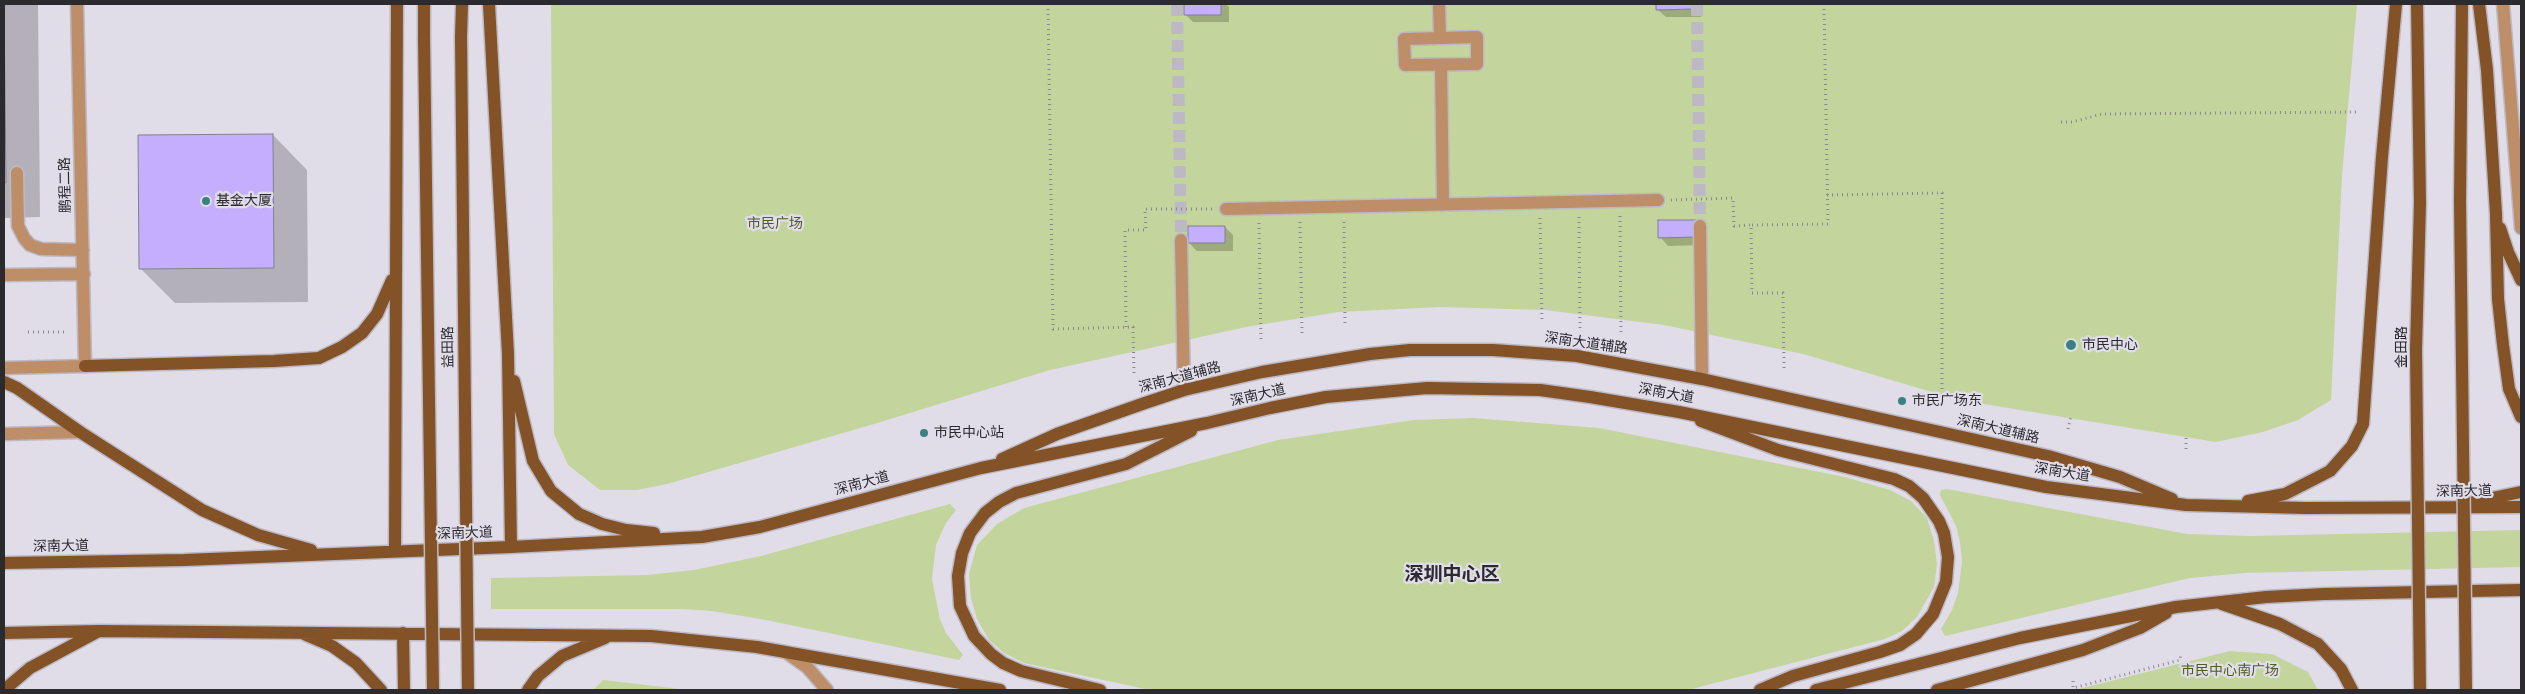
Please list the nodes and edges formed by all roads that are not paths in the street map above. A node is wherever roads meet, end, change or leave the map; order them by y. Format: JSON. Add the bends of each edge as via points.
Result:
{"nodes":[{"id":1,"x":77,"y":4,"type":"edge"},
{"id":2,"x":398,"y":4,"type":"edge"},
{"id":3,"x":424,"y":4,"type":"edge"},
{"id":4,"x":462,"y":4,"type":"edge"},
{"id":5,"x":489,"y":4,"type":"edge"},
{"id":6,"x":1439,"y":4,"type":"edge"},
{"id":7,"x":2396,"y":4,"type":"edge"},
{"id":8,"x":2417,"y":4,"type":"edge"},
{"id":9,"x":2462,"y":4,"type":"edge"},
{"id":10,"x":2478,"y":4,"type":"edge"},
{"id":11,"x":2503,"y":4,"type":"edge"},
{"id":12,"x":1440,"y":38,"type":"junction"},
{"id":13,"x":1440,"y":65,"type":"junction"},
{"id":14,"x":17,"y":173,"type":"dead end"},
{"id":15,"x":1658,"y":200,"type":"road end"},
{"id":16,"x":1443,"y":204,"type":"junction"},
{"id":17,"x":1226,"y":208,"type":"road end"},
{"id":18,"x":2496,"y":214,"type":"junction"},
{"id":19,"x":1700,"y":226,"type":"tunnel mouth"},
{"id":20,"x":2521,"y":228,"type":"edge"},
{"id":21,"x":1181,"y":240,"type":"tunnel mouth"},
{"id":22,"x":82,"y":250,"type":"junction"},
{"id":23,"x":395,"y":263,"type":"junction"},
{"id":24,"x":84,"y":274,"type":"junction"},
{"id":25,"x":4,"y":275,"type":"edge"},
{"id":26,"x":2521,"y":280,"type":"edge"},
{"id":27,"x":508,"y":354,"type":"junction"},
{"id":28,"x":85,"y":366,"type":"junction"},
{"id":29,"x":4,"y":368,"type":"edge"},
{"id":30,"x":1702,"y":379,"type":"junction"},
{"id":31,"x":4,"y":382,"type":"edge"},
{"id":32,"x":1184,"y":390,"type":"junction"},
{"id":33,"x":1679,"y":412,"type":"junction"},
{"id":34,"x":2521,"y":417,"type":"edge"},
{"id":35,"x":1207,"y":424,"type":"junction"},
{"id":36,"x":80,"y":432,"type":"junction"},
{"id":37,"x":4,"y":434,"type":"edge"},
{"id":38,"x":981,"y":468,"type":"junction"},
{"id":39,"x":2521,"y":492,"type":"edge"},
{"id":40,"x":2186,"y":505,"type":"junction"},
{"id":41,"x":2227,"y":506,"type":"junction"},
{"id":42,"x":2521,"y":507,"type":"edge"},
{"id":43,"x":2441,"y":508,"type":"junction"},
{"id":44,"x":702,"y":537,"type":"junction"},
{"id":45,"x":510,"y":547,"type":"junction"},
{"id":46,"x":395,"y":551,"type":"junction"},
{"id":47,"x":323,"y":554,"type":"junction"},
{"id":48,"x":4,"y":563,"type":"edge"},
{"id":49,"x":2521,"y":590,"type":"edge"},
{"id":50,"x":2215,"y":602,"type":"junction"},
{"id":51,"x":2176,"y":607,"type":"junction"},
{"id":52,"x":100,"y":631,"type":"junction"},
{"id":53,"x":300,"y":632,"type":"junction"},
{"id":54,"x":4,"y":633,"type":"edge"},
{"id":55,"x":403,"y":633,"type":"junction"},
{"id":56,"x":614,"y":635,"type":"junction"},
{"id":57,"x":787,"y":653,"type":"junction"},
{"id":58,"x":924,"y":677,"type":"junction"},
{"id":59,"x":8,"y":686,"type":"edge"},
{"id":60,"x":381,"y":690,"type":"edge"},
{"id":61,"x":404,"y":690,"type":"edge"},
{"id":62,"x":433,"y":690,"type":"edge"},
{"id":63,"x":468,"y":690,"type":"edge"},
{"id":64,"x":528,"y":690,"type":"edge"},
{"id":65,"x":827,"y":690,"type":"edge"},
{"id":66,"x":951,"y":690,"type":"edge"},
{"id":67,"x":1000,"y":690,"type":"edge"},
{"id":68,"x":1100,"y":690,"type":"edge"},
{"id":69,"x":1760,"y":690,"type":"edge"},
{"id":70,"x":1816,"y":690,"type":"edge"},
{"id":71,"x":1937,"y":690,"type":"edge"},
{"id":72,"x":2352,"y":690,"type":"edge"},
{"id":73,"x":2420,"y":690,"type":"edge"},
{"id":74,"x":2466,"y":690,"type":"edge"}],
"edges":[{"from":1,"to":22,"type":"street","name":"鹏程二路"},
{"from":2,"to":23,"type":"main road"},
{"from":3,"to":62,"type":"main road","name":"益田路","bridge":true},
{"from":4,"to":63,"type":"main road","name":"益田路","bridge":true},
{"from":5,"to":27,"type":"main road"},
{"from":6,"to":12,"type":"street"},
{"from":7,"to":41,"type":"main road","via":[[2364,424],[2352,446],[2330,471],[2285,494]]},
{"from":8,"to":73,"type":"main road","name":"金田路","bridge":true,"via":[[2420,203],[2416,349]]},
{"from":9,"to":74,"type":"main road","bridge":true,"via":[[2460,201]]},
{"from":10,"to":18,"type":"main road","via":[[2486,55]]},
{"from":11,"to":20,"type":"street"},
{"from":12,"to":13,"type":"street","via":[[1404,38],[1404,65]]},
{"from":12,"to":13,"type":"street","via":[[1477,37],[1477,64]]},
{"from":13,"to":16,"type":"street"},
{"from":14,"to":22,"type":"street","via":[[18,226],[24,238],[30,245],[41,249]]},
{"from":15,"to":16,"type":"street"},
{"from":16,"to":17,"type":"street"},
{"from":18,"to":26,"type":"main road"},
{"from":18,"to":34,"type":"main road","via":[[2498,299],[2503,345],[2509,390]]},
{"from":19,"to":30,"type":"street"},
{"from":21,"to":32,"type":"street"},
{"from":22,"to":24,"type":"street","name":"鹏程二路"},
{"from":23,"to":28,"type":"main road","via":[[386,297],[370,324],[353,340],[319,358]]},
{"from":23,"to":46,"type":"main road"},
{"from":24,"to":25,"type":"street"},
{"from":24,"to":28,"type":"street","name":"鹏程二路"},
{"from":27,"to":44,"type":"main road","via":[[533,461],[562,503],[594,521],[626,530]]},
{"from":27,"to":45,"type":"main road"},
{"from":28,"to":29,"type":"street"},
{"from":30,"to":32,"type":"main road","name":"深南大道辅路","via":[[1577,356],[1493,350],[1410,350],[1333,359]]},
{"from":30,"to":40,"type":"main road","name":"深南大道辅路","via":[[2048,456],[2120,477]]},
{"from":31,"to":36,"type":"main road"},
{"from":32,"to":38,"type":"main road","name":"深南大道辅路","via":[[1057,434]]},
{"from":33,"to":35,"type":"main road","name":"深南大道","via":[[1540,390],[1427,388],[1326,397]]},
{"from":33,"to":40,"type":"main road","name":"深南大道","via":[[2046,487]]},
{"from":33,"to":69,"type":"main road","via":[[1778,450],[1902,483],[1923,498],[1944,533],[1948,557],[1946,582],[1933,614],[1916,634],[1900,645],[1793,676]]},
{"from":35,"to":38,"type":"main road","name":"深南大道"},
{"from":35,"to":68,"type":"main road","via":[[1126,464],[1016,493],[985,514],[964,546],[958,596],[968,626],[982,645],[1003,663],[1021,671]]},
{"from":36,"to":37,"type":"street"},
{"from":36,"to":47,"type":"main road","via":[[202,510],[258,535]]},
{"from":38,"to":44,"type":"main road","name":"深南大道","via":[[760,527]]},
{"from":39,"to":43,"type":"main road"},
{"from":40,"to":41,"type":"main road","name":"深南大道"},
{"from":41,"to":43,"type":"main road","name":"深南大道"},
{"from":42,"to":43,"type":"main road","name":"深南大道"},
{"from":44,"to":45,"type":"main road","name":"深南大道"},
{"from":45,"to":46,"type":"main road","name":"深南大道"},
{"from":46,"to":47,"type":"main road","name":"深南大道"},
{"from":47,"to":48,"type":"main road","name":"深南大道"},
{"from":49,"to":50,"type":"main road","via":[[2324,594]]},
{"from":50,"to":51,"type":"main road"},
{"from":50,"to":72,"type":"main road","via":[[2280,624],[2318,644],[2341,669]]},
{"from":51,"to":70,"type":"main road","via":[[2020,638]]},
{"from":51,"to":71,"type":"main road","via":[[2140,628],[2082,650]]},
{"from":52,"to":53,"type":"main road"},
{"from":52,"to":54,"type":"main road"},
{"from":52,"to":59,"type":"main road","via":[[38,664]]},
{"from":53,"to":55,"type":"main road"},
{"from":53,"to":60,"type":"main road","via":[[332,646],[356,663]]},
{"from":55,"to":56,"type":"main road"},
{"from":55,"to":61,"type":"main road"},
{"from":56,"to":57,"type":"main road","via":[[720,642]]},
{"from":56,"to":64,"type":"main road","via":[[562,656],[538,676]]},
{"from":57,"to":58,"type":"main road"},
{"from":57,"to":65,"type":"street","via":[[807,667]]},
{"from":58,"to":66,"type":"main road"},
{"from":58,"to":67,"type":"main road"}]}
